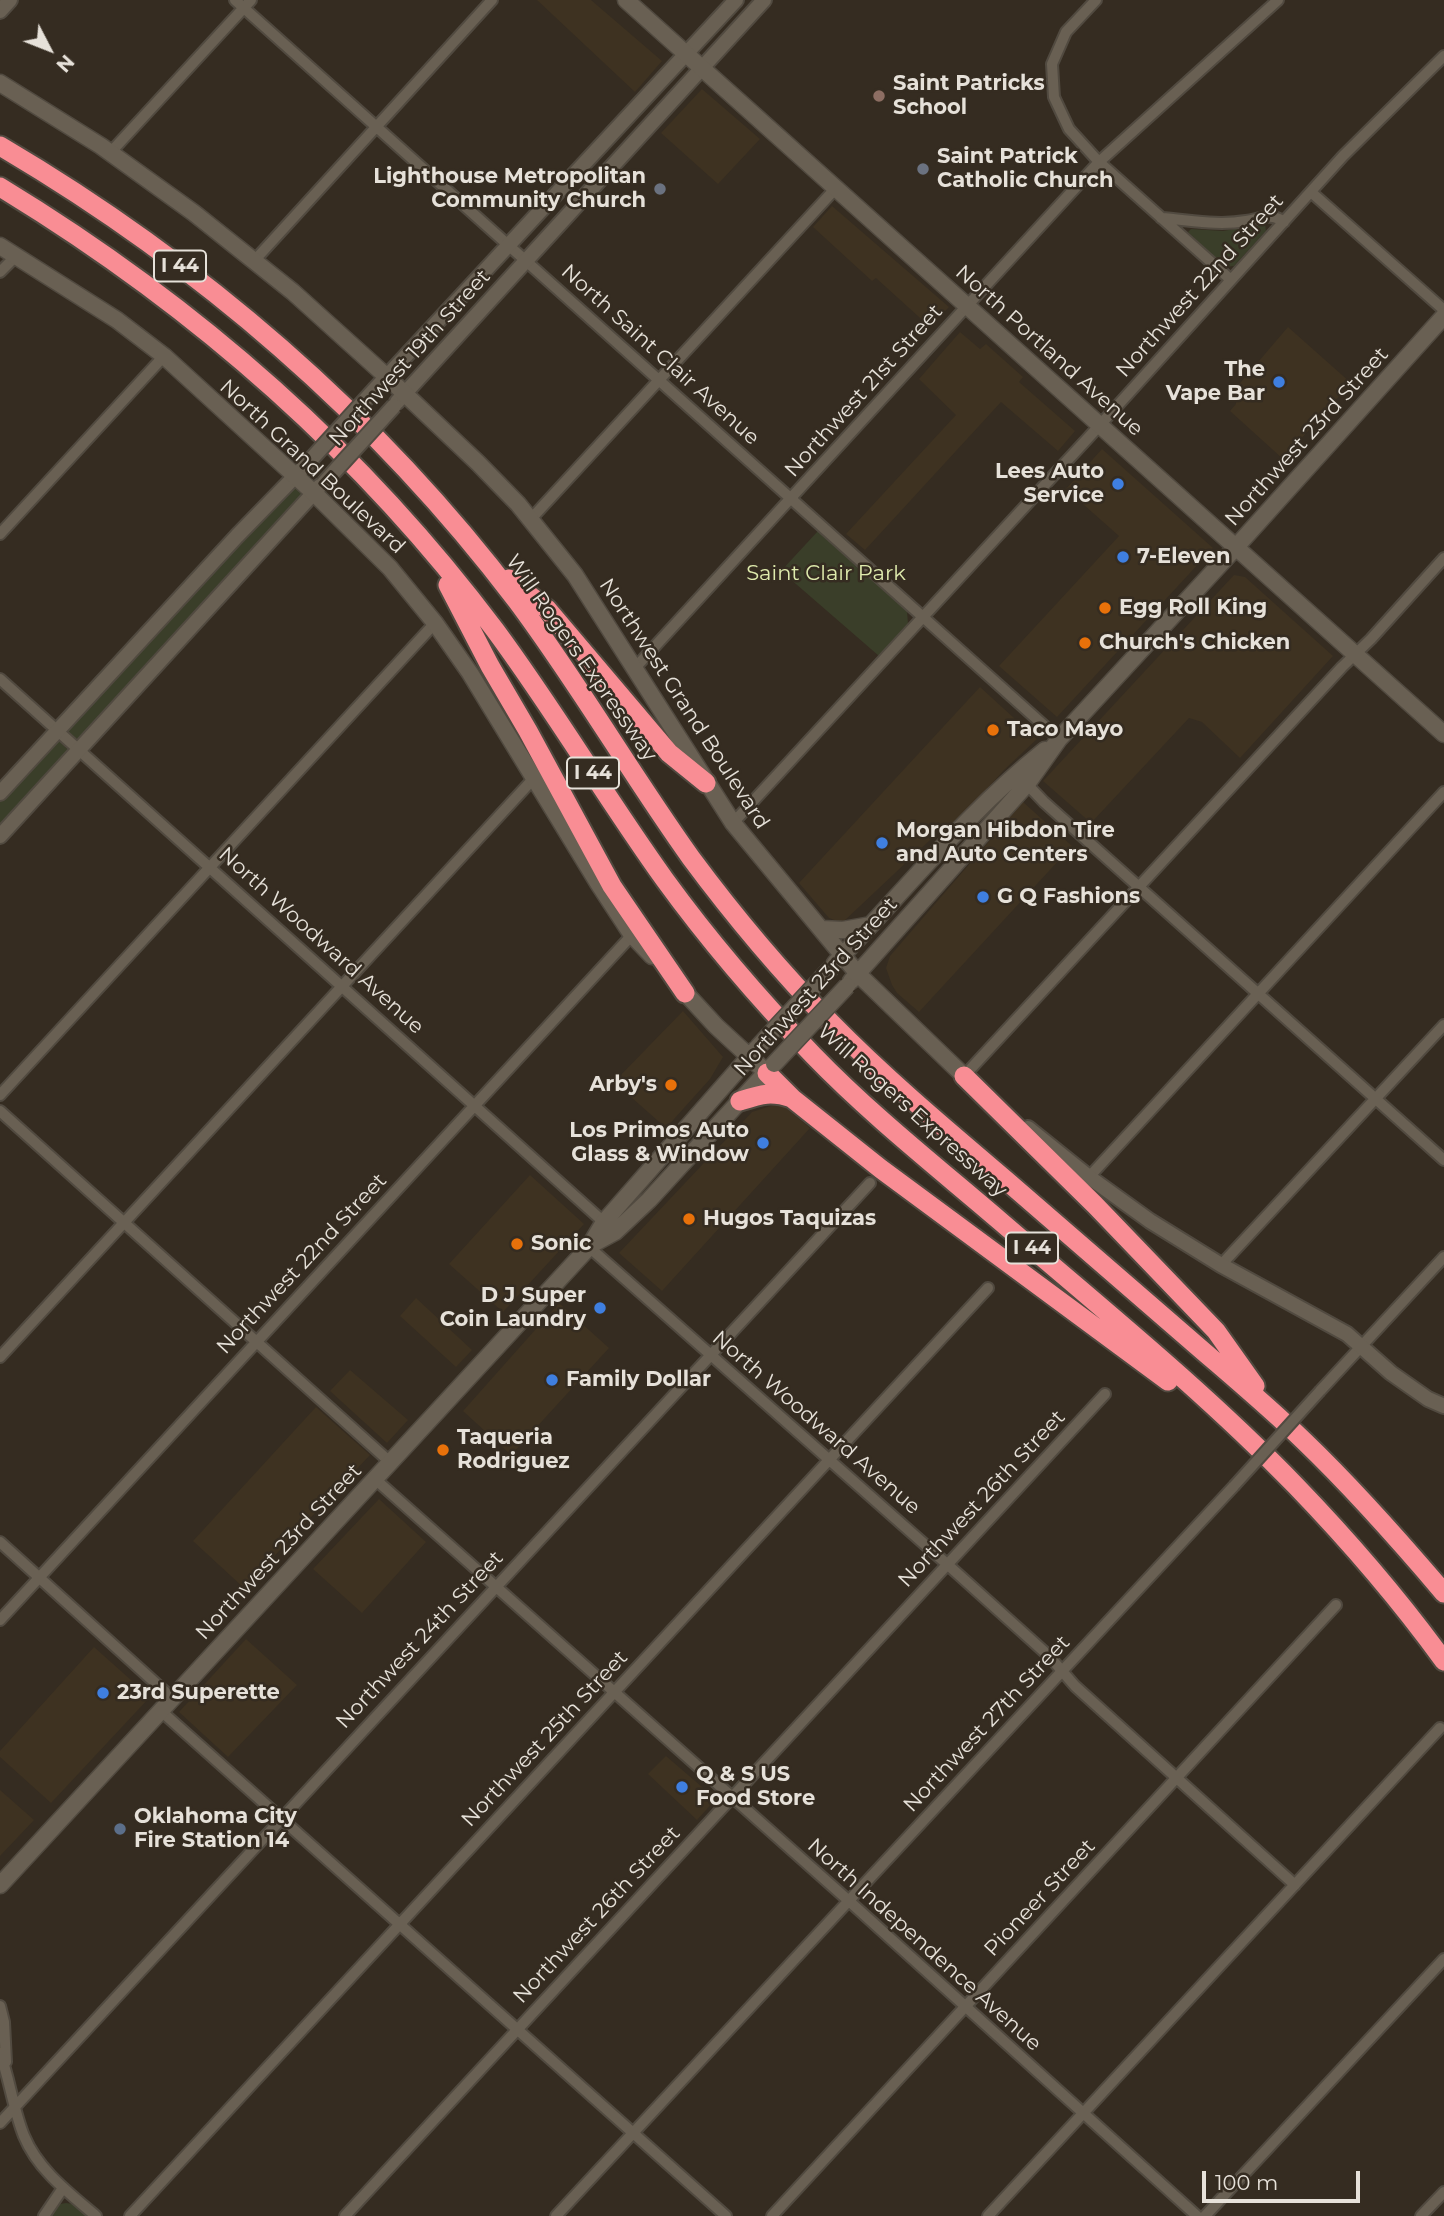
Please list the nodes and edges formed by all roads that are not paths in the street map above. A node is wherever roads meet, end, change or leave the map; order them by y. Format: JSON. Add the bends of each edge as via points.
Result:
{"nodes":[{"id":1,"x":10,"y":0,"type":"edge"},
{"id":2,"x":492,"y":0,"type":"edge"},
{"id":3,"x":626,"y":0,"type":"edge"},
{"id":4,"x":736,"y":0,"type":"edge"},
{"id":5,"x":764,"y":0,"type":"edge"},
{"id":6,"x":1096,"y":0,"type":"edge"},
{"id":7,"x":1278,"y":0,"type":"edge"},
{"id":8,"x":244,"y":3,"type":"edge"},
{"id":9,"x":0,"y":11,"type":"edge"},
{"id":10,"x":686,"y":54,"type":"junction"},
{"id":11,"x":1444,"y":56,"type":"edge"},
{"id":12,"x":703,"y":69,"type":"junction"},
{"id":13,"x":0,"y":83,"type":"edge"},
{"id":14,"x":376,"y":126,"type":"junction"},
{"id":15,"x":0,"y":146,"type":"edge"},
{"id":16,"x":110,"y":153,"type":"junction"},
{"id":17,"x":1099,"y":162,"type":"junction"},
{"id":18,"x":0,"y":187,"type":"edge"},
{"id":19,"x":835,"y":188,"type":"junction"},
{"id":20,"x":1311,"y":192,"type":"junction"},
{"id":21,"x":1161,"y":218,"type":"junction"},
{"id":22,"x":1283,"y":222,"type":"junction"},
{"id":23,"x":0,"y":246,"type":"edge"},
{"id":24,"x":509,"y":246,"type":"junction"},
{"id":25,"x":17,"y":255,"type":"junction"},
{"id":26,"x":254,"y":261,"type":"junction"},
{"id":27,"x":527,"y":261,"type":"junction"},
{"id":28,"x":0,"y":272,"type":"edge"},
{"id":29,"x":1231,"y":280,"type":"junction"},
{"id":30,"x":967,"y":306,"type":"junction"},
{"id":31,"x":1444,"y":310,"type":"edge"},
{"id":32,"x":1444,"y":316,"type":"edge"},
{"id":33,"x":164,"y":356,"type":"junction"},
{"id":34,"x":660,"y":380,"type":"junction"},
{"id":35,"x":381,"y":382,"type":"junction"},
{"id":36,"x":405,"y":394,"type":"junction"},
{"id":37,"x":1100,"y":425,"type":"junction"},
{"id":38,"x":300,"y":470,"type":"junction"},
{"id":39,"x":319,"y":488,"type":"junction"},
{"id":40,"x":791,"y":498,"type":"junction"},
{"id":41,"x":530,"y":520,"type":"junction"},
{"id":42,"x":0,"y":534,"type":"edge"},
{"id":43,"x":428,"y":547,"type":"junction"},
{"id":44,"x":1236,"y":547,"type":"junction"},
{"id":45,"x":481,"y":556,"type":"junction"},
{"id":46,"x":1444,"y":558,"type":"edge"},
{"id":47,"x":923,"y":618,"type":"junction"},
{"id":48,"x":435,"y":624,"type":"junction"},
{"id":49,"x":1355,"y":655,"type":"junction"},
{"id":50,"x":635,"y":668,"type":"junction"},
{"id":51,"x":0,"y":679,"type":"edge"},
{"id":52,"x":58,"y":730,"type":"junction"},
{"id":53,"x":1444,"y":734,"type":"edge"},
{"id":54,"x":1059,"y":739,"type":"junction"},
{"id":55,"x":79,"y":750,"type":"junction"},
{"id":56,"x":535,"y":777,"type":"junction"},
{"id":57,"x":1021,"y":779,"type":"junction"},
{"id":58,"x":706,"y":783,"type":"junction"},
{"id":59,"x":1444,"y":792,"type":"edge"},
{"id":60,"x":0,"y":793,"type":"edge"},
{"id":61,"x":733,"y":823,"type":"junction"},
{"id":62,"x":0,"y":836,"type":"edge"},
{"id":63,"x":210,"y":867,"type":"junction"},
{"id":64,"x":1140,"y":886,"type":"junction"},
{"id":65,"x":871,"y":925,"type":"junction"},
{"id":66,"x":821,"y":929,"type":"junction"},
{"id":67,"x":632,"y":935,"type":"junction"},
{"id":68,"x":837,"y":962,"type":"junction"},
{"id":69,"x":853,"y":980,"type":"junction"},
{"id":70,"x":342,"y":986,"type":"junction"},
{"id":71,"x":1258,"y":992,"type":"junction"},
{"id":72,"x":685,"y":993,"type":"junction"},
{"id":73,"x":1444,"y":1025,"type":"edge"},
{"id":74,"x":753,"y":1052,"type":"junction"},
{"id":75,"x":770,"y":1068,"type":"junction"},
{"id":76,"x":964,"y":1076,"type":"junction"},
{"id":77,"x":0,"y":1096,"type":"edge"},
{"id":78,"x":1376,"y":1098,"type":"junction"},
{"id":79,"x":793,"y":1099,"type":"junction"},
{"id":80,"x":740,"y":1101,"type":"junction"},
{"id":81,"x":475,"y":1105,"type":"junction"},
{"id":82,"x":0,"y":1111,"type":"edge"},
{"id":83,"x":1444,"y":1160,"type":"edge"},
{"id":84,"x":1089,"y":1177,"type":"junction"},
{"id":85,"x":870,"y":1183,"type":"dead end"},
{"id":86,"x":125,"y":1222,"type":"junction"},
{"id":87,"x":610,"y":1227,"type":"junction"},
{"id":88,"x":589,"y":1247,"type":"junction"},
{"id":89,"x":1444,"y":1257,"type":"edge"},
{"id":90,"x":1221,"y":1265,"type":"junction"},
{"id":91,"x":988,"y":1288,"type":"dead end"},
{"id":92,"x":257,"y":1342,"type":"junction"},
{"id":93,"x":1362,"y":1345,"type":"junction"},
{"id":94,"x":710,"y":1355,"type":"junction"},
{"id":95,"x":0,"y":1357,"type":"edge"},
{"id":96,"x":1105,"y":1394,"type":"dead end"},
{"id":97,"x":1444,"y":1406,"type":"edge"},
{"id":98,"x":1274,"y":1412,"type":"junction"},
{"id":99,"x":1255,"y":1446,"type":"junction"},
{"id":100,"x":830,"y":1459,"type":"junction"},
{"id":101,"x":390,"y":1462,"type":"junction"},
{"id":102,"x":374,"y":1479,"type":"junction"},
{"id":103,"x":0,"y":1542,"type":"edge"},
{"id":104,"x":948,"y":1565,"type":"junction"},
{"id":105,"x":40,"y":1577,"type":"junction"},
{"id":106,"x":495,"y":1587,"type":"junction"},
{"id":107,"x":1444,"y":1593,"type":"edge"},
{"id":108,"x":1336,"y":1605,"type":"dead end"},
{"id":109,"x":0,"y":1620,"type":"edge"},
{"id":110,"x":1444,"y":1661,"type":"edge"},
{"id":111,"x":1062,"y":1671,"type":"junction"},
{"id":112,"x":614,"y":1693,"type":"junction"},
{"id":113,"x":172,"y":1698,"type":"junction"},
{"id":114,"x":161,"y":1711,"type":"junction"},
{"id":115,"x":1440,"y":1728,"type":"dead end"},
{"id":116,"x":1177,"y":1778,"type":"junction"},
{"id":117,"x":732,"y":1798,"type":"junction"},
{"id":118,"x":281,"y":1818,"type":"junction"},
{"id":119,"x":0,"y":1885,"type":"edge"},
{"id":120,"x":1295,"y":1885,"type":"junction"},
{"id":121,"x":849,"y":1901,"type":"junction"},
{"id":122,"x":400,"y":1923,"type":"junction"},
{"id":123,"x":1444,"y":1959,"type":"edge"},
{"id":124,"x":0,"y":2006,"type":"edge"},
{"id":125,"x":965,"y":2008,"type":"junction"},
{"id":126,"x":517,"y":2029,"type":"junction"},
{"id":127,"x":0,"y":2053,"type":"edge"},
{"id":128,"x":7,"y":2072,"type":"junction"},
{"id":129,"x":15,"y":2107,"type":"junction"},
{"id":130,"x":1082,"y":2113,"type":"junction"},
{"id":131,"x":0,"y":2123,"type":"edge"},
{"id":132,"x":633,"y":2132,"type":"junction"},
{"id":133,"x":63,"y":2188,"type":"junction"},
{"id":134,"x":1444,"y":2192,"type":"edge"},
{"id":135,"x":44,"y":2216,"type":"edge"},
{"id":136,"x":96,"y":2216,"type":"edge"},
{"id":137,"x":130,"y":2216,"type":"edge"},
{"id":138,"x":345,"y":2216,"type":"edge"},
{"id":139,"x":556,"y":2216,"type":"edge"},
{"id":140,"x":726,"y":2216,"type":"edge"},
{"id":141,"x":772,"y":2216,"type":"edge"},
{"id":142,"x":988,"y":2216,"type":"edge"},
{"id":143,"x":1197,"y":2216,"type":"edge"},
{"id":144,"x":1205,"y":2216,"type":"edge"},
{"id":145,"x":1421,"y":2216,"type":"edge"}],
"edges":[{"from":1,"to":9,"type":"street"},
{"from":2,"to":14,"type":"street"},
{"from":3,"to":10,"type":"main road","name":"North Portland Avenue"},
{"from":4,"to":10,"type":"street","name":"Northwest 19th Street"},
{"from":5,"to":12,"type":"street","name":"Northwest 19th Street"},
{"from":6,"to":17,"type":"street","via":[[1066,32],[1052,64],[1054,97],[1069,129]]},
{"from":7,"to":17,"type":"street","name":"Northwest 21st Street"},
{"from":8,"to":14,"type":"street","name":"North Saint Clair Avenue"},
{"from":8,"to":16,"type":"street"},
{"from":10,"to":12,"type":"main road","name":"North Portland Avenue"},
{"from":10,"to":24,"type":"street","name":"Northwest 19th Street"},
{"from":11,"to":20,"type":"street","name":"Northwest 22nd Street"},
{"from":12,"to":19,"type":"main road","name":"North Portland Avenue"},
{"from":12,"to":27,"type":"street","name":"Northwest 19th Street"},
{"from":13,"to":16,"type":"main road","name":"Northwest Grand Boulevard"},
{"from":14,"to":24,"type":"street","name":"North Saint Clair Avenue"},
{"from":14,"to":26,"type":"street"},
{"from":15,"to":45,"type":"highway","name":"Will Rogers Expressway","number":"I 44","via":[[110,215],[253,324],[379,441]]},
{"from":16,"to":26,"type":"main road","name":"Northwest Grand Boulevard"},
{"from":17,"to":21,"type":"street"},
{"from":17,"to":30,"type":"street","name":"Northwest 21st Street"},
{"from":18,"to":43,"type":"highway","name":"Will Rogers Expressway","number":"I 44","via":[[136,276],[230,350],[319,430]]},
{"from":19,"to":30,"type":"main road","name":"North Portland Avenue"},
{"from":19,"to":34,"type":"street"},
{"from":20,"to":22,"type":"street","name":"Northwest 22nd Street"},
{"from":20,"to":31,"type":"street"},
{"from":21,"to":22,"type":"street","via":[[1227,223],[1274,216]]},
{"from":21,"to":29,"type":"street"},
{"from":22,"to":29,"type":"street","name":"Northwest 22nd Street"},
{"from":23,"to":25,"type":"main road","name":"North Grand Boulevard"},
{"from":24,"to":27,"type":"street","name":"North Saint Clair Avenue"},
{"from":24,"to":35,"type":"street","name":"Northwest 19th Street"},
{"from":25,"to":28,"type":"street"},
{"from":25,"to":33,"type":"main road","name":"North Grand Boulevard"},
{"from":26,"to":35,"type":"main road","name":"Northwest Grand Boulevard","via":[[292,292]]},
{"from":27,"to":34,"type":"street","name":"North Saint Clair Avenue"},
{"from":27,"to":36,"type":"street","name":"Northwest 19th Street"},
{"from":29,"to":37,"type":"street","name":"Northwest 22nd Street"},
{"from":30,"to":37,"type":"main road","name":"North Portland Avenue"},
{"from":30,"to":40,"type":"street","name":"Northwest 21st Street"},
{"from":32,"to":44,"type":"main road","name":"Northwest 23rd Street"},
{"from":33,"to":38,"type":"main road","name":"North Grand Boulevard"},
{"from":33,"to":42,"type":"street"},
{"from":34,"to":40,"type":"street","name":"North Saint Clair Avenue"},
{"from":34,"to":41,"type":"street"},
{"from":35,"to":36,"type":"main road","name":"Northwest Grand Boulevard"},
{"from":35,"to":38,"type":"street","name":"Northwest 19th Street","bridge":true},
{"from":36,"to":39,"type":"street","name":"Northwest 19th Street","bridge":true},
{"from":36,"to":41,"type":"main road","name":"Northwest Grand Boulevard"},
{"from":37,"to":44,"type":"main road","name":"North Portland Avenue"},
{"from":37,"to":47,"type":"street","name":"Northwest 22nd Street"},
{"from":38,"to":39,"type":"main road","name":"North Grand Boulevard"},
{"from":38,"to":52,"type":"street","name":"Northwest 19th Street"},
{"from":39,"to":48,"type":"main road","name":"North Grand Boulevard"},
{"from":39,"to":55,"type":"street","name":"Northwest 19th Street"},
{"from":40,"to":47,"type":"street","name":"North Saint Clair Avenue"},
{"from":40,"to":50,"type":"street","name":"Northwest 21st Street"},
{"from":41,"to":50,"type":"main road","name":"Northwest Grand Boulevard","via":[[575,575]]},
{"from":43,"to":72,"type":"highway","via":[[612,886]]},
{"from":43,"to":99,"type":"highway","name":"Will Rogers Expressway","number":"I 44","via":[[523,669],[670,887],[759,998],[847,1089]]},
{"from":44,"to":49,"type":"main road","name":"North Portland Avenue"},
{"from":44,"to":54,"type":"main road","name":"Northwest 23rd Street"},
{"from":45,"to":58,"type":"highway","via":[[547,609],[669,753]]},
{"from":45,"to":98,"type":"highway","name":"Will Rogers Expressway","number":"I 44","via":[[545,640],[690,857],[783,972],[873,1064]]},
{"from":46,"to":49,"type":"street"},
{"from":47,"to":54,"type":"street","name":"North Saint Clair Avenue"},
{"from":47,"to":61,"type":"street","name":"Northwest 22nd Street"},
{"from":48,"to":56,"type":"main road","name":"North Grand Boulevard"},
{"from":48,"to":63,"type":"street"},
{"from":49,"to":53,"type":"main road","name":"North Portland Avenue"},
{"from":49,"to":64,"type":"street"},
{"from":50,"to":58,"type":"main road","name":"Northwest Grand Boulevard"},
{"from":51,"to":52,"type":"street","name":"North Woodward Avenue"},
{"from":52,"to":55,"type":"street","name":"North Woodward Avenue"},
{"from":52,"to":60,"type":"street","name":"Northwest 19th Street"},
{"from":54,"to":57,"type":"main road","name":"Northwest 23rd Street"},
{"from":55,"to":62,"type":"street","name":"Northwest 19th Street"},
{"from":55,"to":63,"type":"street","name":"North Woodward Avenue"},
{"from":56,"to":67,"type":"main road","name":"North Grand Boulevard"},
{"from":56,"to":70,"type":"street"},
{"from":57,"to":64,"type":"street"},
{"from":57,"to":65,"type":"main road","name":"Northwest 23rd Street","via":[[957,832]]},
{"from":57,"to":69,"type":"main road","name":"Northwest 23rd Street"},
{"from":58,"to":61,"type":"main road","name":"Northwest Grand Boulevard"},
{"from":59,"to":71,"type":"street"},
{"from":61,"to":66,"type":"main road","name":"Northwest Grand Boulevard"},
{"from":63,"to":70,"type":"street","name":"North Woodward Avenue"},
{"from":63,"to":77,"type":"street"},
{"from":64,"to":71,"type":"street"},
{"from":64,"to":76,"type":"street"},
{"from":65,"to":66,"type":"main road"},
{"from":65,"to":68,"type":"main road","name":"Northwest 23rd Street"},
{"from":66,"to":68,"type":"main road","name":"Northwest Grand Boulevard"},
{"from":67,"to":72,"type":"main road","name":"North Grand Boulevard"},
{"from":67,"to":81,"type":"street","name":"Northwest 22nd Street"},
{"from":68,"to":69,"type":"main road","name":"Northwest Grand Boulevard"},
{"from":68,"to":74,"type":"main road","name":"Northwest 23rd Street","bridge":true},
{"from":69,"to":75,"type":"main road","name":"Northwest 23rd Street","bridge":true},
{"from":69,"to":76,"type":"main road","name":"Northwest Grand Boulevard"},
{"from":70,"to":81,"type":"street","name":"North Woodward Avenue"},
{"from":70,"to":86,"type":"street"},
{"from":71,"to":78,"type":"street"},
{"from":71,"to":84,"type":"street"},
{"from":72,"to":74,"type":"main road","name":"North Grand Boulevard"},
{"from":73,"to":78,"type":"street"},
{"from":74,"to":75,"type":"main road","name":"North Grand Boulevard"},
{"from":74,"to":87,"type":"main road","name":"Northwest 23rd Street"},
{"from":75,"to":79,"type":"highway"},
{"from":75,"to":80,"type":"main road","name":"Northwest 23rd Street"},
{"from":76,"to":84,"type":"street","name":"Northwest Grand Boulevard"},
{"from":76,"to":98,"type":"highway","via":[[1216,1331]]},
{"from":78,"to":83,"type":"street"},
{"from":78,"to":90,"type":"street"},
{"from":79,"to":80,"type":"highway","via":[[767,1093]]},
{"from":79,"to":99,"type":"highway"},
{"from":80,"to":87,"type":"main road","name":"Northwest 23rd Street","via":[[649,1200]]},
{"from":81,"to":87,"type":"street","name":"North Woodward Avenue"},
{"from":81,"to":92,"type":"street","name":"Northwest 22nd Street"},
{"from":82,"to":86,"type":"street"},
{"from":84,"to":90,"type":"street","name":"Northwest Grand Boulevard"},
{"from":85,"to":94,"type":"street","name":"Northwest 24th Street"},
{"from":86,"to":92,"type":"street"},
{"from":86,"to":95,"type":"street"},
{"from":87,"to":88,"type":"main road","name":"Northwest 23rd Street"},
{"from":88,"to":94,"type":"street","name":"North Woodward Avenue"},
{"from":88,"to":101,"type":"main road","name":"Northwest 23rd Street"},
{"from":89,"to":93,"type":"street","name":"Northwest 27th Street"},
{"from":90,"to":93,"type":"street","name":"Northwest Grand Boulevard"},
{"from":91,"to":100,"type":"street","name":"Northwest 25th Street"},
{"from":92,"to":101,"type":"street"},
{"from":92,"to":105,"type":"street","name":"Northwest 22nd Street"},
{"from":93,"to":97,"type":"street","name":"Northwest Grand Boulevard","via":[[1391,1373]]},
{"from":93,"to":111,"type":"street","name":"Northwest 27th Street","bridge":true},
{"from":94,"to":100,"type":"street","name":"North Woodward Avenue"},
{"from":94,"to":106,"type":"street","name":"Northwest 24th Street"},
{"from":96,"to":104,"type":"street","name":"Northwest 26th Street"},
{"from":98,"to":107,"type":"highway","name":"Will Rogers Expressway","number":"I 44","via":[[1354,1491]]},
{"from":99,"to":110,"type":"highway","name":"Will Rogers Expressway","number":"I 44","via":[[1355,1549]]},
{"from":100,"to":104,"type":"street","name":"North Woodward Avenue"},
{"from":100,"to":112,"type":"street","name":"Northwest 25th Street"},
{"from":101,"to":102,"type":"main road","name":"Northwest 23rd Street"},
{"from":102,"to":106,"type":"street","name":"North Independence Avenue"},
{"from":102,"to":113,"type":"main road","name":"Northwest 23rd Street"},
{"from":103,"to":105,"type":"street"},
{"from":104,"to":111,"type":"street","name":"North Woodward Avenue"},
{"from":104,"to":117,"type":"street","name":"Northwest 26th Street"},
{"from":105,"to":109,"type":"street","name":"Northwest 22nd Street"},
{"from":105,"to":113,"type":"street"},
{"from":106,"to":112,"type":"street","name":"North Independence Avenue"},
{"from":106,"to":118,"type":"street","name":"Northwest 24th Street"},
{"from":108,"to":116,"type":"street","name":"Pioneer Street"},
{"from":111,"to":116,"type":"street","name":"North Woodward Avenue"},
{"from":111,"to":121,"type":"street","name":"Northwest 27th Street"},
{"from":112,"to":117,"type":"street","name":"North Independence Avenue"},
{"from":112,"to":122,"type":"street","name":"Northwest 25th Street"},
{"from":113,"to":114,"type":"main road","name":"Northwest 23rd Street"},
{"from":114,"to":118,"type":"street"},
{"from":114,"to":119,"type":"main road","name":"Northwest 23rd Street"},
{"from":115,"to":120,"type":"street"},
{"from":116,"to":120,"type":"street","name":"North Woodward Avenue"},
{"from":116,"to":125,"type":"street","name":"Pioneer Street"},
{"from":117,"to":121,"type":"street","name":"North Independence Avenue"},
{"from":117,"to":126,"type":"street","name":"Northwest 26th Street"},
{"from":118,"to":122,"type":"street"},
{"from":118,"to":129,"type":"street","name":"Northwest 24th Street"},
{"from":120,"to":130,"type":"street"},
{"from":121,"to":125,"type":"street","name":"North Independence Avenue"},
{"from":121,"to":132,"type":"street","name":"Northwest 27th Street"},
{"from":122,"to":126,"type":"street"},
{"from":122,"to":137,"type":"street","name":"Northwest 25th Street"},
{"from":123,"to":144,"type":"street"},
{"from":124,"to":128,"type":"street"},
{"from":125,"to":130,"type":"street","name":"North Independence Avenue"},
{"from":125,"to":141,"type":"street","name":"Pioneer Street"},
{"from":126,"to":132,"type":"street"},
{"from":126,"to":138,"type":"street","name":"Northwest 26th Street"},
{"from":127,"to":128,"type":"street"},
{"from":128,"to":129,"type":"street"},
{"from":129,"to":131,"type":"street","name":"Northwest 24th Street"},
{"from":129,"to":133,"type":"street","via":[[37,2159]]},
{"from":130,"to":142,"type":"street"},
{"from":130,"to":143,"type":"street","name":"North Independence Avenue"},
{"from":132,"to":139,"type":"street","name":"Northwest 27th Street"},
{"from":132,"to":140,"type":"street"},
{"from":133,"to":135,"type":"street"},
{"from":133,"to":136,"type":"street"},
{"from":134,"to":145,"type":"street"}]}
